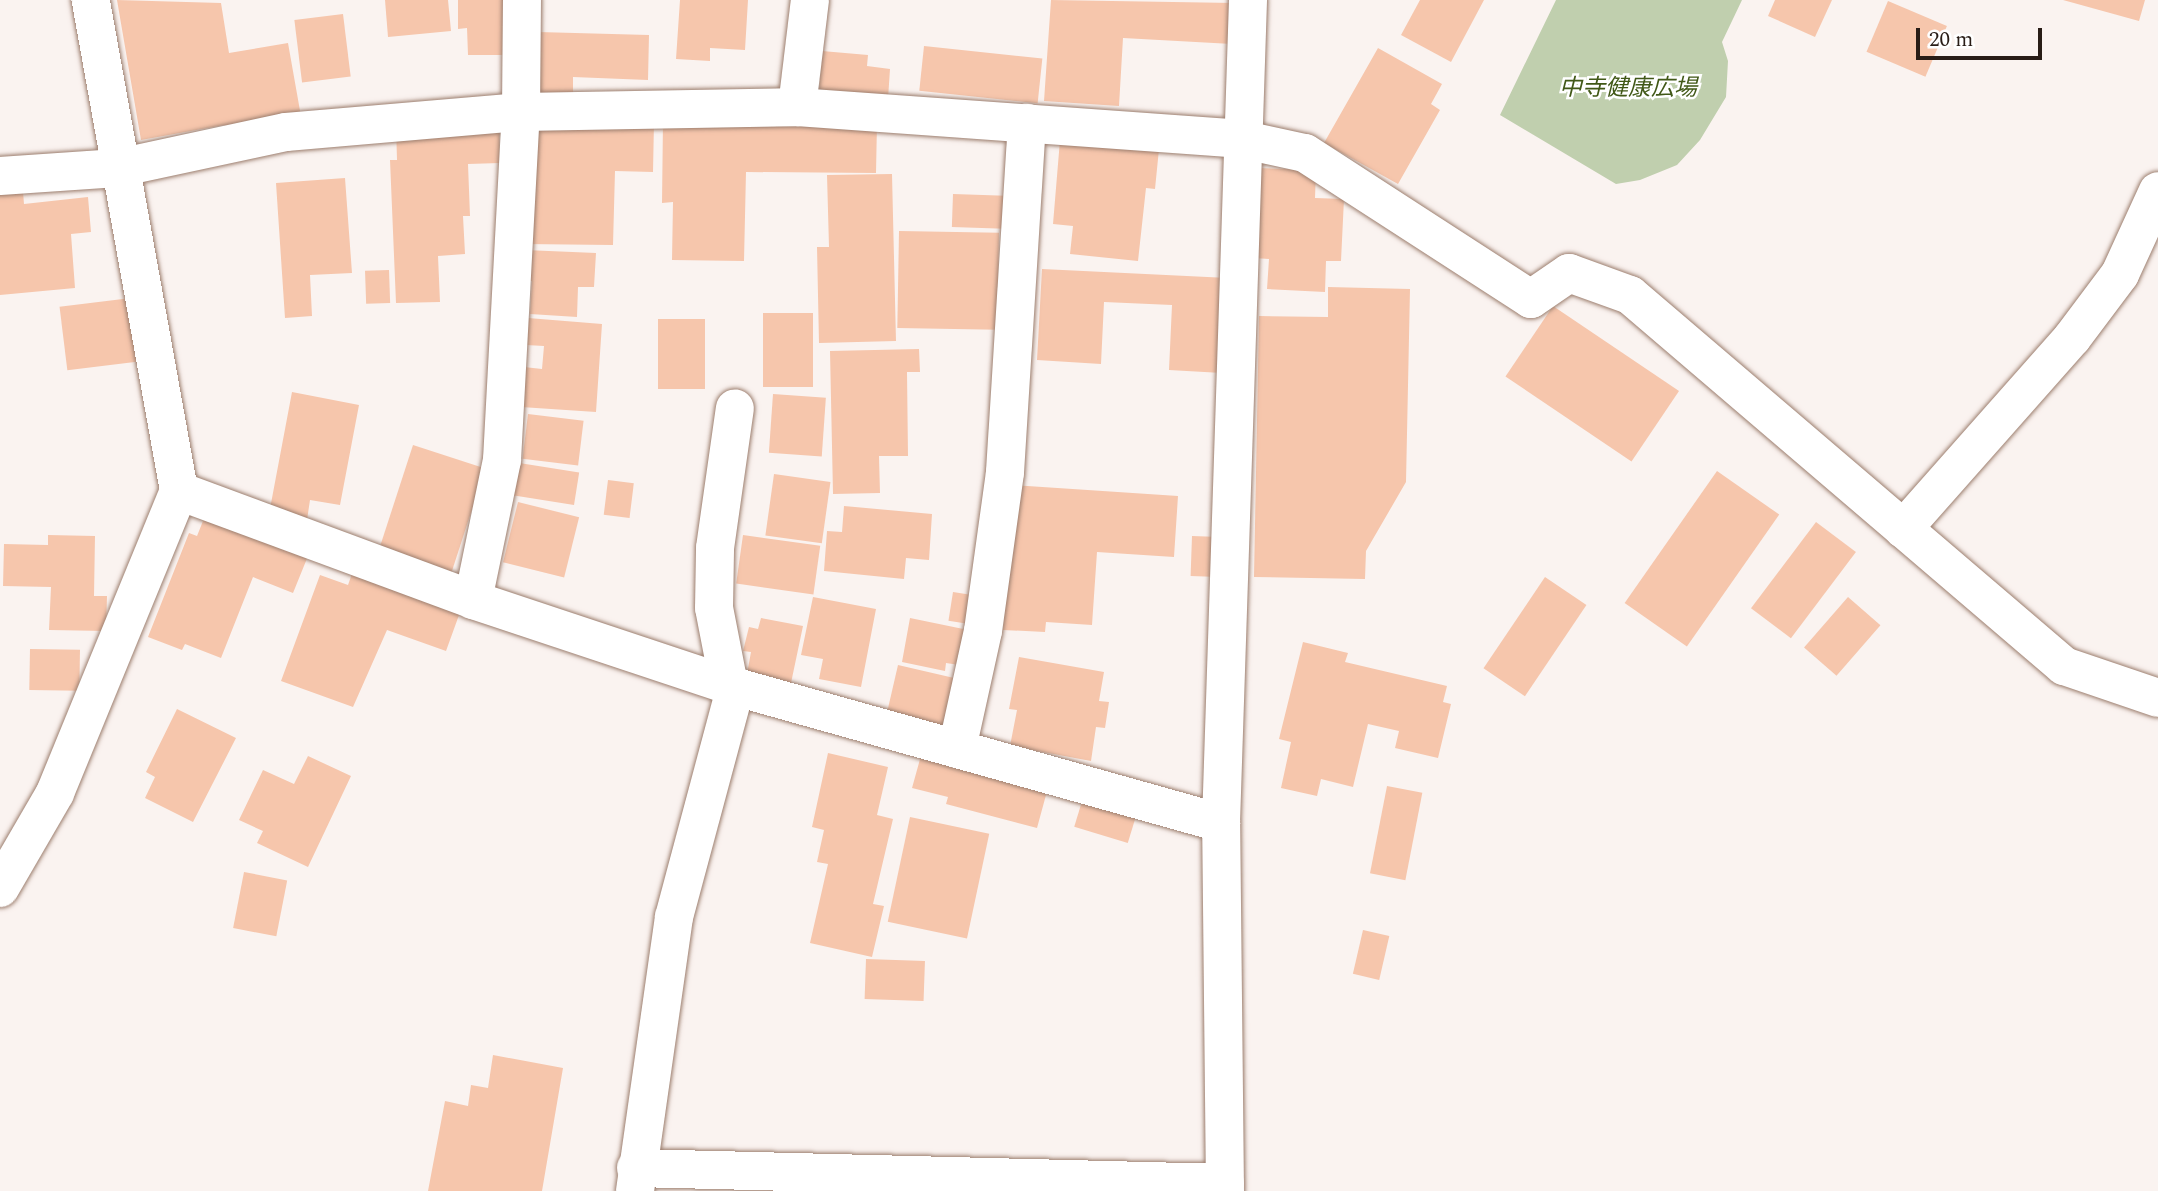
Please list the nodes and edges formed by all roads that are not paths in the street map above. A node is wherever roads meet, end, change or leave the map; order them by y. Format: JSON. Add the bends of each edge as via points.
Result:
{"nodes":[{"id":1,"x":91,"y":0,"type":"edge"},
{"id":2,"x":522,"y":0,"type":"edge"},
{"id":3,"x":810,"y":0,"type":"edge"},
{"id":4,"x":1248,"y":0,"type":"edge"},
{"id":5,"x":797,"y":107,"type":"junction"},
{"id":6,"x":521,"y":112,"type":"junction"},
{"id":7,"x":1027,"y":123,"type":"junction"},
{"id":8,"x":1240,"y":139,"type":"junction"},
{"id":9,"x":118,"y":167,"type":"junction"},
{"id":10,"x":0,"y":176,"type":"edge"},
{"id":11,"x":2158,"y":191,"type":"edge"},
{"id":12,"x":735,"y":408,"type":"dead end"},
{"id":13,"x":179,"y":491,"type":"junction"},
{"id":14,"x":1903,"y":529,"type":"junction"},
{"id":15,"x":473,"y":600,"type":"junction"},
{"id":16,"x":732,"y":686,"type":"junction"},
{"id":17,"x":2158,"y":698,"type":"edge"},
{"id":18,"x":957,"y":749,"type":"junction"},
{"id":19,"x":1221,"y":823,"type":"junction"},
{"id":20,"x":0,"y":888,"type":"edge"},
{"id":21,"x":635,"y":1180,"type":"edge"},
{"id":22,"x":1225,"y":1187,"type":"edge"}],
"edges":[{"from":1,"to":9,"type":"street"},
{"from":2,"to":6,"type":"street"},
{"from":3,"to":5,"type":"street"},
{"from":4,"to":8,"type":"street"},
{"from":5,"to":6,"type":"street"},
{"from":5,"to":7,"type":"street"},
{"from":6,"to":9,"type":"street","via":[[286,132]]},
{"from":6,"to":15,"type":"street","via":[[502,460]]},
{"from":7,"to":8,"type":"street"},
{"from":7,"to":18,"type":"street","via":[[1005,472],[983,631]]},
{"from":8,"to":14,"type":"street","via":[[1305,153],[1531,299],[1569,273],[1630,295]]},
{"from":8,"to":19,"type":"street"},
{"from":9,"to":10,"type":"street"},
{"from":9,"to":13,"type":"street"},
{"from":11,"to":14,"type":"street","via":[[2120,274],[2072,338]]},
{"from":12,"to":16,"type":"street","via":[[715,548],[714,608]]},
{"from":13,"to":15,"type":"street"},
{"from":13,"to":20,"type":"street","via":[[55,793]]},
{"from":14,"to":17,"type":"street","via":[[2064,666]]},
{"from":15,"to":16,"type":"street"},
{"from":16,"to":18,"type":"street"},
{"from":16,"to":21,"type":"street","via":[[674,917]]},
{"from":18,"to":19,"type":"street"},
{"from":19,"to":22,"type":"street"},
{"from":21,"to":22,"type":"street"}]}
